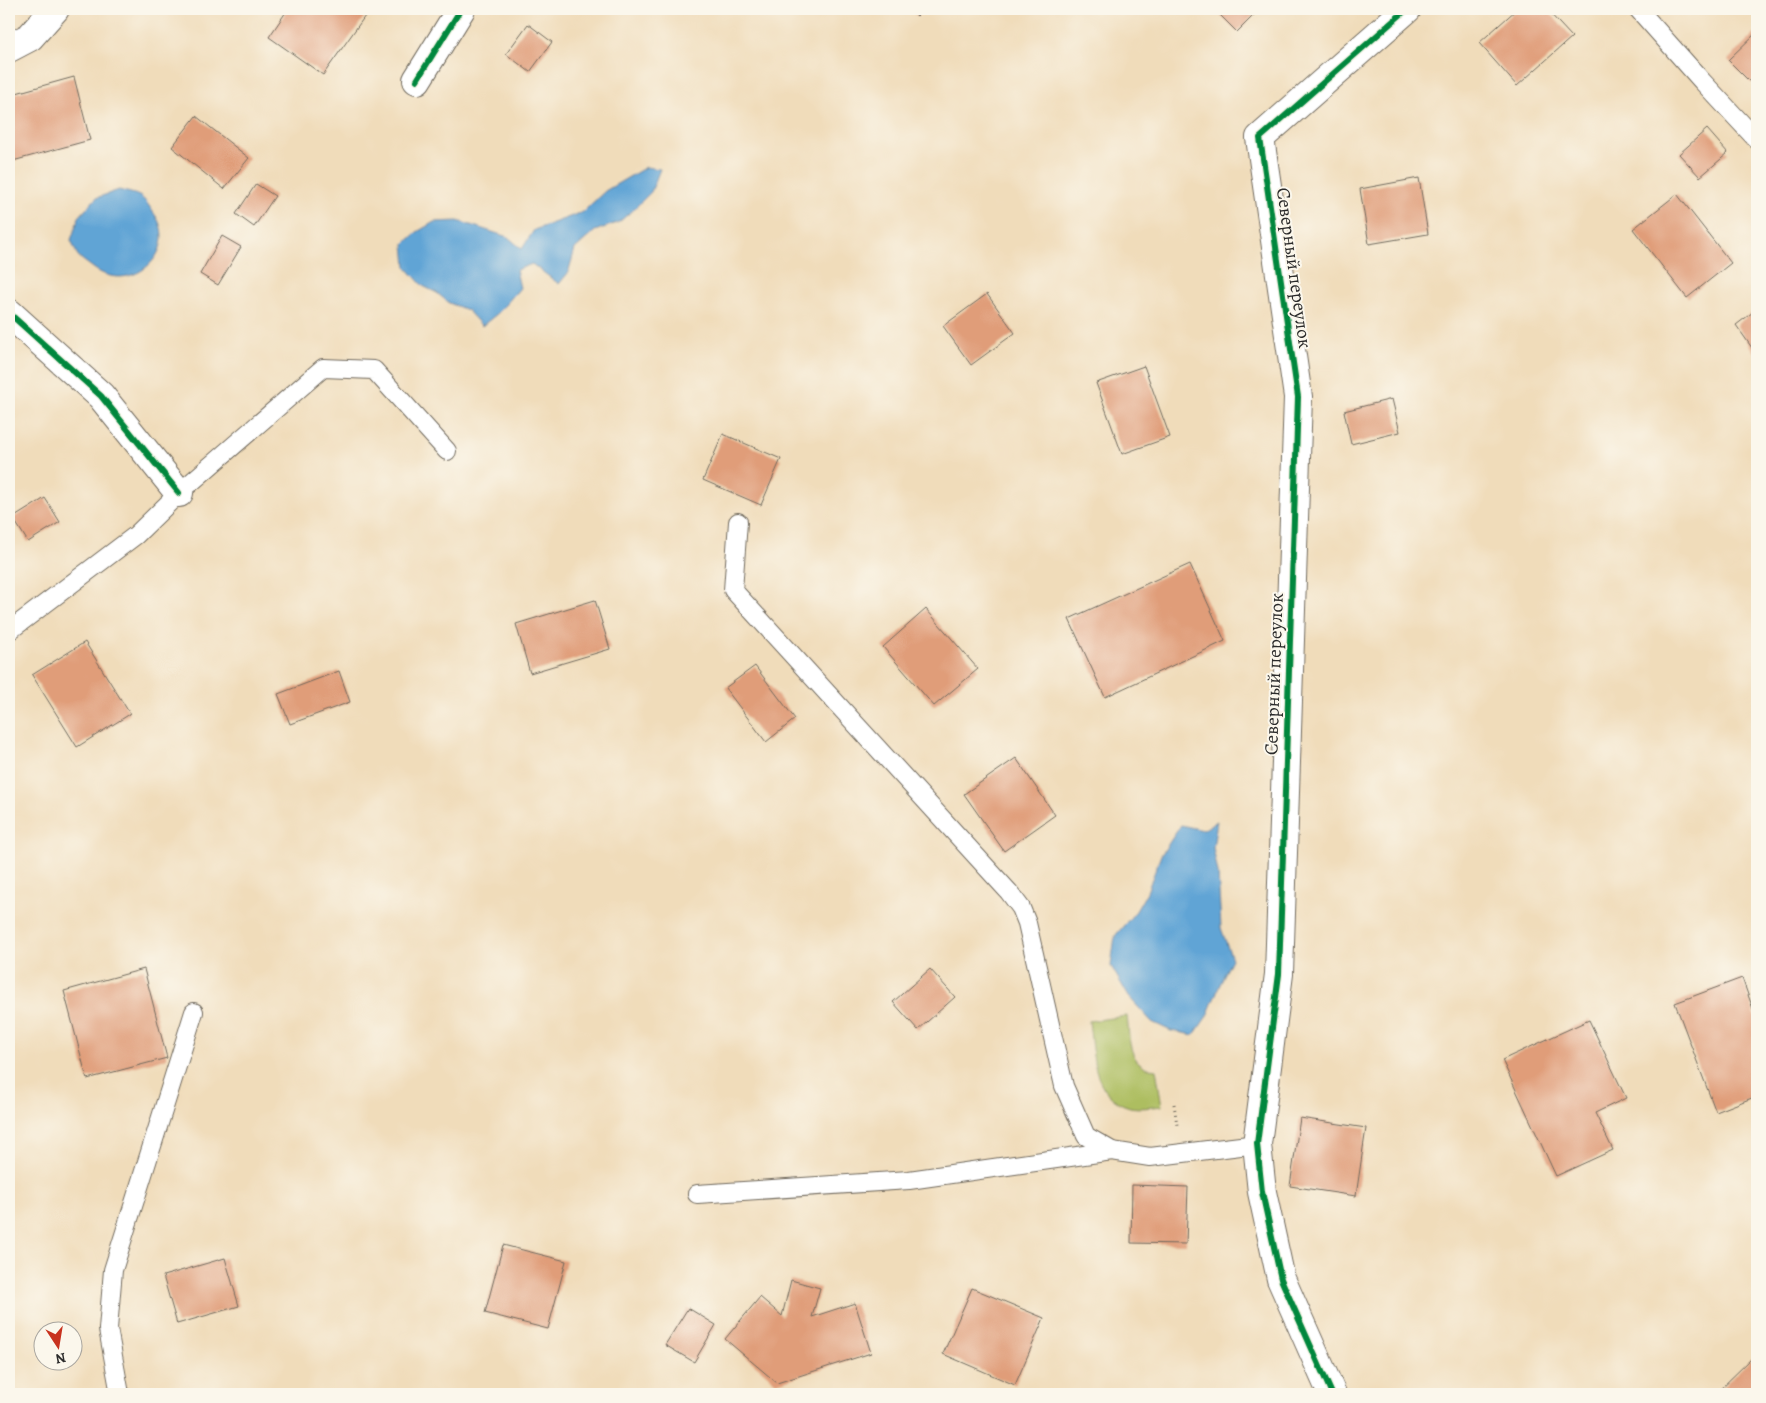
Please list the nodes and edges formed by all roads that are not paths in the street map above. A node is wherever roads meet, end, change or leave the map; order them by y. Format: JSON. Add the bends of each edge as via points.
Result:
{"nodes":[{"id":1,"x":55,"y":9,"type":"edge"},
{"id":2,"x":461,"y":9,"type":"edge"},
{"id":3,"x":1408,"y":9,"type":"edge"},
{"id":4,"x":1638,"y":9,"type":"edge"},
{"id":5,"x":9,"y":48,"type":"edge"},
{"id":6,"x":417,"y":80,"type":"dead end"},
{"id":7,"x":1757,"y":140,"type":"edge"},
{"id":8,"x":9,"y":313,"type":"edge"},
{"id":9,"x":447,"y":451,"type":"dead end"},
{"id":10,"x":179,"y":493,"type":"junction"},
{"id":11,"x":738,"y":522,"type":"dead end"},
{"id":12,"x":9,"y":631,"type":"edge"},
{"id":13,"x":194,"y":1012,"type":"dead end"},
{"id":14,"x":1257,"y":1144,"type":"junction"},
{"id":15,"x":1112,"y":1151,"type":"junction"},
{"id":16,"x":697,"y":1194,"type":"dead end"},
{"id":17,"x":120,"y":1394,"type":"edge"},
{"id":18,"x":1332,"y":1394,"type":"edge"}],
"edges":[{"from":1,"to":5,"type":"street","via":[[30,37]]},
{"from":2,"to":6,"type":"street"},
{"from":3,"to":14,"type":"street","name":"Северный переулок","via":[[1260,138],[1298,397],[1279,974]]},
{"from":4,"to":7,"type":"lane"},
{"from":8,"to":10,"type":"street","via":[[100,396]]},
{"from":9,"to":10,"type":"lane","via":[[374,370],[323,368]]},
{"from":10,"to":12,"type":"lane","via":[[136,535]]},
{"from":11,"to":15,"type":"lane","via":[[733,590],[1021,908],[1027,922],[1064,1086],[1086,1136]]},
{"from":13,"to":17,"type":"lane","via":[[113,1270],[108,1329]]},
{"from":14,"to":15,"type":"lane","via":[[1150,1157]]},
{"from":14,"to":18,"type":"street","name":"Северный переулок","via":[[1262,1192],[1281,1279]]},
{"from":15,"to":16,"type":"lane","via":[[909,1180]]}]}
